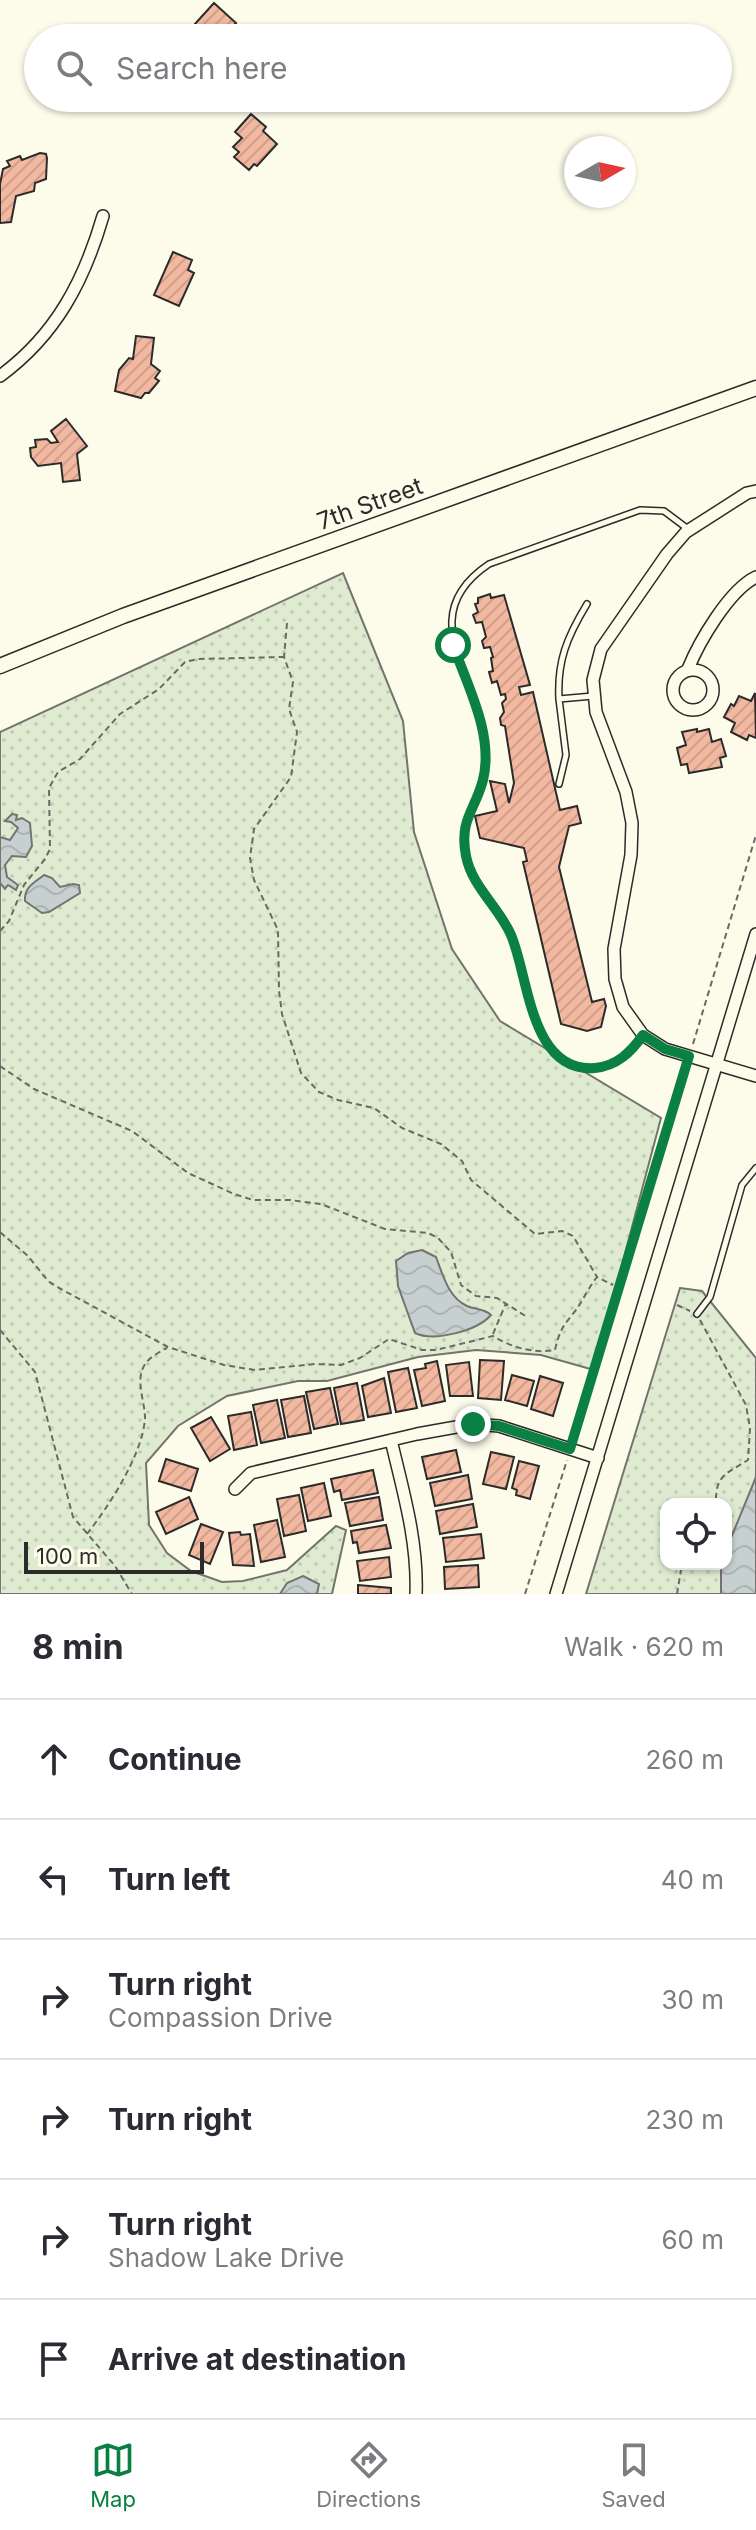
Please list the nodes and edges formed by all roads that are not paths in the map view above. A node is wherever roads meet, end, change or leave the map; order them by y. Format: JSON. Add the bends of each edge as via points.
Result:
{"nodes":[{"id":1,"x":103,"y":216,"type":"dead end"},
{"id":2,"x":0,"y":376,"type":"edge"},
{"id":3,"x":756,"y":388,"type":"edge"},
{"id":4,"x":756,"y":491,"type":"edge"},
{"id":5,"x":689,"y":530,"type":"junction"},
{"id":6,"x":756,"y":577,"type":"edge"},
{"id":7,"x":587,"y":604,"type":"dead end"},
{"id":8,"x":0,"y":666,"type":"edge"},
{"id":9,"x":688,"y":669,"type":"dead end"},
{"id":10,"x":594,"y":696,"type":"junction"},
{"id":11,"x":559,"y":699,"type":"junction"},
{"id":12,"x":559,"y":784,"type":"dead end"},
{"id":13,"x":756,"y":934,"type":"edge"},
{"id":14,"x":643,"y":1035,"type":"junction"},
{"id":15,"x":717,"y":1065,"type":"junction"},
{"id":16,"x":756,"y":1076,"type":"edge"},
{"id":17,"x":756,"y":1168,"type":"edge"},
{"id":18,"x":697,"y":1314,"type":"road end"},
{"id":19,"x":391,"y":1440,"type":"junction"},
{"id":20,"x":598,"y":1458,"type":"junction"},
{"id":21,"x":235,"y":1489,"type":"dead end"},
{"id":22,"x":416,"y":1594,"type":"edge"},
{"id":23,"x":556,"y":1594,"type":"edge"}],
"edges":[{"from":1,"to":2,"type":"street","via":[[85,271],[55,324]]},
{"from":3,"to":8,"type":"street","name":"7th Street","via":[[123,616]]},
{"from":4,"to":5,"type":"street"},
{"from":5,"to":10,"type":"street","via":[[601,649]]},
{"from":5,"to":14,"type":"lane","via":[[664,511],[640,510],[489,564],[456,600],[450,624],[485,747],[483,780],[466,820],[466,854],[476,883],[516,947],[540,1033],[560,1058],[590,1068],[623,1058]]},
{"from":6,"to":9,"type":"street","via":[[742,584]]},
{"from":7,"to":11,"type":"lane","via":[[568,635],[558,676]]},
{"from":10,"to":11,"type":"lane"},
{"from":10,"to":14,"type":"street","via":[[632,823],[614,949],[615,979],[623,1007]]},
{"from":11,"to":12,"type":"lane","via":[[566,755]]},
{"from":13,"to":15,"type":"street"},
{"from":14,"to":15,"type":"street","via":[[665,1049]]},
{"from":15,"to":16,"type":"street"},
{"from":15,"to":20,"type":"street"},
{"from":17,"to":18,"type":"lane","via":[[742,1185],[710,1297]]},
{"from":19,"to":20,"type":"street","via":[[473,1424],[499,1426]]},
{"from":19,"to":21,"type":"street","via":[[251,1473]]},
{"from":19,"to":22,"type":"street","via":[[410,1516]]},
{"from":20,"to":23,"type":"street"}]}
